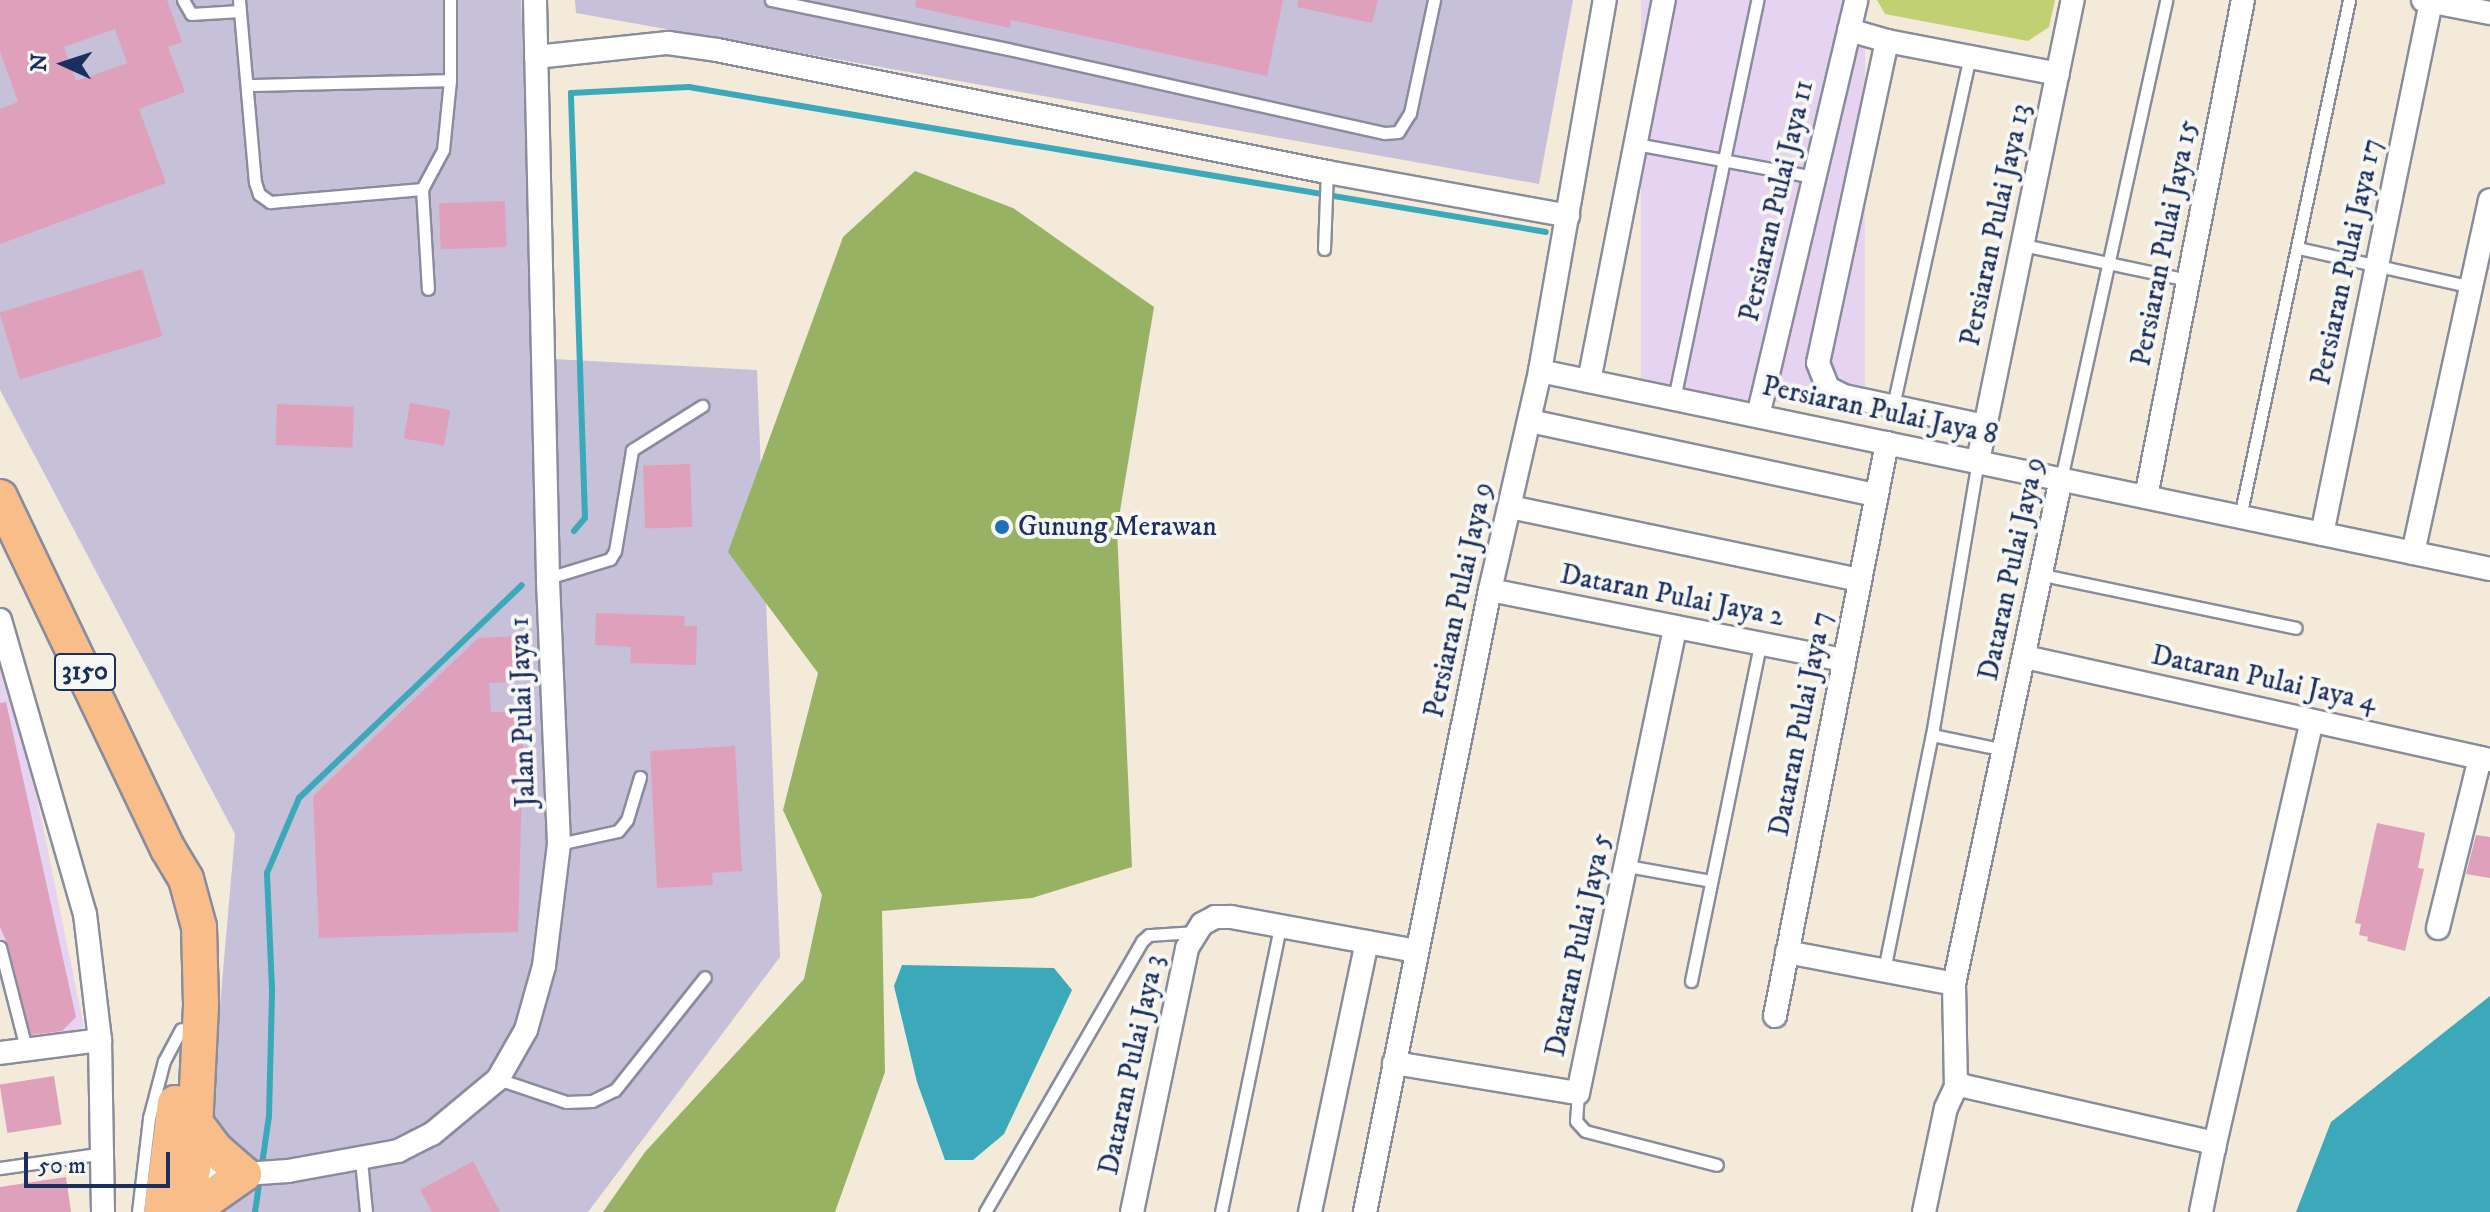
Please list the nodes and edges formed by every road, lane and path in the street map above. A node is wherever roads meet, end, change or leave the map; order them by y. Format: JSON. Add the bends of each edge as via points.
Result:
{"nodes":[{"id":1,"x":183,"y":0,"type":"edge"},
{"id":2,"x":450,"y":0,"type":"edge"},
{"id":3,"x":535,"y":0,"type":"edge"},
{"id":4,"x":771,"y":0,"type":"edge"},
{"id":5,"x":1434,"y":0,"type":"edge"},
{"id":6,"x":1605,"y":0,"type":"edge"},
{"id":7,"x":1664,"y":0,"type":"edge"},
{"id":8,"x":1757,"y":0,"type":"edge"},
{"id":9,"x":1856,"y":0,"type":"edge"},
{"id":10,"x":2073,"y":0,"type":"edge"},
{"id":11,"x":2166,"y":0,"type":"edge"},
{"id":12,"x":2242,"y":0,"type":"edge"},
{"id":13,"x":2349,"y":0,"type":"edge"},
{"id":14,"x":2427,"y":1,"type":"edge"},
{"id":15,"x":240,"y":6,"type":"edge"},
{"id":16,"x":2490,"y":13,"type":"edge"},
{"id":17,"x":1849,"y":30,"type":"junction"},
{"id":18,"x":1887,"y":41,"type":"junction"},
{"id":19,"x":536,"y":57,"type":"junction"},
{"id":20,"x":1970,"y":57,"type":"junction"},
{"id":21,"x":2058,"y":74,"type":"junction"},
{"id":22,"x":450,"y":80,"type":"junction"},
{"id":23,"x":249,"y":85,"type":"junction"},
{"id":24,"x":1636,"y":144,"type":"junction"},
{"id":25,"x":1722,"y":161,"type":"junction"},
{"id":26,"x":1327,"y":172,"type":"junction"},
{"id":27,"x":1814,"y":177,"type":"junction"},
{"id":28,"x":422,"y":189,"type":"junction"},
{"id":29,"x":2490,"y":200,"type":"edge"},
{"id":30,"x":1568,"y":216,"type":"junction"},
{"id":31,"x":2023,"y":245,"type":"junction"},
{"id":32,"x":2298,"y":248,"type":"junction"},
{"id":33,"x":1324,"y":249,"type":"dead end"},
{"id":34,"x":2109,"y":263,"type":"junction"},
{"id":35,"x":2377,"y":265,"type":"junction"},
{"id":36,"x":2187,"y":280,"type":"junction"},
{"id":37,"x":2472,"y":287,"type":"junction"},
{"id":38,"x":428,"y":289,"type":"dead end"},
{"id":39,"x":1540,"y":371,"type":"junction"},
{"id":40,"x":1589,"y":381,"type":"junction"},
{"id":41,"x":1674,"y":399,"type":"junction"},
{"id":42,"x":702,"y":406,"type":"dead end"},
{"id":43,"x":1893,"y":406,"type":"junction"},
{"id":44,"x":1758,"y":416,"type":"junction"},
{"id":45,"x":1530,"y":421,"type":"junction"},
{"id":46,"x":1985,"y":426,"type":"junction"},
{"id":47,"x":1887,"y":443,"type":"junction"},
{"id":48,"x":1978,"y":461,"type":"junction"},
{"id":49,"x":2061,"y":479,"type":"junction"},
{"id":50,"x":1875,"y":495,"type":"junction"},
{"id":51,"x":0,"y":497,"type":"edge"},
{"id":52,"x":2146,"y":497,"type":"junction"},
{"id":53,"x":1510,"y":507,"type":"junction"},
{"id":54,"x":2240,"y":517,"type":"junction"},
{"id":55,"x":2322,"y":534,"type":"junction"},
{"id":56,"x":2413,"y":553,"type":"junction"},
{"id":57,"x":2490,"y":569,"type":"edge"},
{"id":58,"x":2043,"y":575,"type":"junction"},
{"id":59,"x":548,"y":578,"type":"junction"},
{"id":60,"x":1859,"y":580,"type":"junction"},
{"id":61,"x":1490,"y":590,"type":"junction"},
{"id":62,"x":0,"y":620,"type":"edge"},
{"id":63,"x":1675,"y":627,"type":"junction"},
{"id":64,"x":2296,"y":628,"type":"dead end"},
{"id":65,"x":1760,"y":644,"type":"junction"},
{"id":66,"x":2025,"y":657,"type":"junction"},
{"id":67,"x":1843,"y":660,"type":"junction"},
{"id":68,"x":2312,"y":721,"type":"junction"},
{"id":69,"x":1932,"y":735,"type":"junction"},
{"id":70,"x":2005,"y":750,"type":"junction"},
{"id":71,"x":2485,"y":759,"type":"edge"},
{"id":72,"x":640,"y":777,"type":"dead end"},
{"id":73,"x":559,"y":844,"type":"junction"},
{"id":74,"x":168,"y":849,"type":"junction"},
{"id":75,"x":1627,"y":866,"type":"junction"},
{"id":76,"x":1711,"y":881,"type":"junction"},
{"id":77,"x":1280,"y":926,"type":"junction"},
{"id":78,"x":2438,"y":928,"type":"dead end"},
{"id":79,"x":1194,"y":932,"type":"junction"},
{"id":80,"x":1367,"y":942,"type":"junction"},
{"id":81,"x":0,"y":947,"type":"edge"},
{"id":82,"x":1417,"y":951,"type":"junction"},
{"id":83,"x":1787,"y":952,"type":"junction"},
{"id":84,"x":1884,"y":970,"type":"junction"},
{"id":85,"x":705,"y":977,"type":"dead end"},
{"id":86,"x":1691,"y":981,"type":"dead end"},
{"id":87,"x":1954,"y":984,"type":"junction"},
{"id":88,"x":1775,"y":1016,"type":"dead end"},
{"id":89,"x":181,"y":1029,"type":"junction"},
{"id":90,"x":100,"y":1040,"type":"junction"},
{"id":91,"x":26,"y":1048,"type":"junction"},
{"id":92,"x":0,"y":1053,"type":"edge"},
{"id":93,"x":1394,"y":1063,"type":"junction"},
{"id":94,"x":498,"y":1079,"type":"junction"},
{"id":95,"x":1956,"y":1087,"type":"junction"},
{"id":96,"x":1578,"y":1093,"type":"junction"},
{"id":97,"x":184,"y":1121,"type":"junction"},
{"id":98,"x":2214,"y":1148,"type":"junction"},
{"id":99,"x":104,"y":1153,"type":"junction"},
{"id":100,"x":361,"y":1160,"type":"junction"},
{"id":101,"x":1717,"y":1165,"type":"dead end"},
{"id":102,"x":0,"y":1168,"type":"edge"},
{"id":103,"x":193,"y":1169,"type":"junction"},
{"id":104,"x":247,"y":1174,"type":"junction"},
{"id":105,"x":103,"y":1212,"type":"edge"},
{"id":106,"x":138,"y":1212,"type":"edge"},
{"id":107,"x":163,"y":1212,"type":"edge"},
{"id":108,"x":187,"y":1212,"type":"edge"},
{"id":109,"x":366,"y":1212,"type":"edge"},
{"id":110,"x":985,"y":1212,"type":"edge"},
{"id":111,"x":1132,"y":1212,"type":"edge"},
{"id":112,"x":1221,"y":1212,"type":"edge"},
{"id":113,"x":1310,"y":1212,"type":"edge"},
{"id":114,"x":1365,"y":1212,"type":"edge"},
{"id":115,"x":1924,"y":1212,"type":"edge"},
{"id":116,"x":2201,"y":1212,"type":"edge"}],
"edges":[{"from":1,"to":15,"type":"lane","via":[[191,14]]},
{"from":2,"to":22,"type":"lane"},
{"from":3,"to":19,"type":"street","name":"Jalan Pulai Jaya 1"},
{"from":4,"to":5,"type":"lane","via":[[1385,133],[1398,132],[1410,113]]},
{"from":6,"to":30,"type":"street","name":"Persiaran Pulai Jaya 9"},
{"from":7,"to":24,"type":"street"},
{"from":8,"to":25,"type":"lane"},
{"from":9,"to":17,"type":"street","name":"Persiaran Pulai Jaya 11"},
{"from":10,"to":21,"type":"street","name":"Persiaran Pulai Jaya 13"},
{"from":11,"to":34,"type":"lane","name":"Dataran Pulai Jaya 9"},
{"from":12,"to":36,"type":"street","name":"Persiaran Pulai Jaya 15"},
{"from":13,"to":32,"type":"lane"},
{"from":14,"to":16,"type":"street"},
{"from":14,"to":35,"type":"street","name":"Persiaran Pulai Jaya 17"},
{"from":15,"to":23,"type":"lane"},
{"from":17,"to":18,"type":"street"},
{"from":17,"to":27,"type":"street","name":"Persiaran Pulai Jaya 11"},
{"from":18,"to":20,"type":"street"},
{"from":18,"to":43,"type":"street","via":[[1818,363],[1828,388]]},
{"from":19,"to":26,"type":"street","via":[[668,43],[717,50]]},
{"from":19,"to":59,"type":"street","name":"Jalan Pulai Jaya 1"},
{"from":20,"to":21,"type":"street"},
{"from":20,"to":43,"type":"lane"},
{"from":21,"to":31,"type":"street","name":"Persiaran Pulai Jaya 13"},
{"from":22,"to":23,"type":"lane"},
{"from":22,"to":28,"type":"lane","via":[[443,150]]},
{"from":23,"to":28,"type":"lane","via":[[255,182],[270,202]]},
{"from":24,"to":25,"type":"lane"},
{"from":24,"to":40,"type":"street"},
{"from":25,"to":27,"type":"lane"},
{"from":25,"to":41,"type":"lane"},
{"from":26,"to":30,"type":"street"},
{"from":26,"to":33,"type":"lane"},
{"from":27,"to":44,"type":"street","name":"Persiaran Pulai Jaya 11"},
{"from":28,"to":38,"type":"lane"},
{"from":29,"to":37,"type":"street"},
{"from":30,"to":39,"type":"street","name":"Persiaran Pulai Jaya 9"},
{"from":31,"to":34,"type":"lane"},
{"from":31,"to":46,"type":"street","name":"Persiaran Pulai Jaya 13"},
{"from":32,"to":35,"type":"lane"},
{"from":32,"to":54,"type":"lane"},
{"from":34,"to":36,"type":"lane"},
{"from":34,"to":49,"type":"lane","name":"Dataran Pulai Jaya 9"},
{"from":35,"to":37,"type":"lane"},
{"from":35,"to":55,"type":"street","name":"Persiaran Pulai Jaya 17"},
{"from":36,"to":52,"type":"street","name":"Persiaran Pulai Jaya 15"},
{"from":37,"to":56,"type":"street"},
{"from":39,"to":40,"type":"street","name":"Persiaran Pulai Jaya 8"},
{"from":39,"to":45,"type":"street","name":"Persiaran Pulai Jaya 9"},
{"from":40,"to":41,"type":"street","name":"Persiaran Pulai Jaya 8"},
{"from":41,"to":44,"type":"street","name":"Persiaran Pulai Jaya 8"},
{"from":42,"to":59,"type":"lane","via":[[632,450],[610,559]]},
{"from":43,"to":46,"type":"street"},
{"from":44,"to":47,"type":"street","name":"Persiaran Pulai Jaya 8"},
{"from":45,"to":50,"type":"street"},
{"from":45,"to":53,"type":"street","name":"Persiaran Pulai Jaya 9"},
{"from":46,"to":48,"type":"street","name":"Persiaran Pulai Jaya 13"},
{"from":47,"to":48,"type":"street","name":"Persiaran Pulai Jaya 8"},
{"from":47,"to":50,"type":"street","name":"Dataran Pulai Jaya 7"},
{"from":48,"to":49,"type":"street","name":"Persiaran Pulai Jaya 8"},
{"from":48,"to":69,"type":"lane"},
{"from":49,"to":52,"type":"street","name":"Persiaran Pulai Jaya 8"},
{"from":49,"to":58,"type":"street","name":"Dataran Pulai Jaya 9"},
{"from":50,"to":60,"type":"street","name":"Dataran Pulai Jaya 7"},
{"from":51,"to":74,"type":"main road","number":"3150"},
{"from":52,"to":54,"type":"street","name":"Persiaran Pulai Jaya 8"},
{"from":53,"to":60,"type":"street"},
{"from":53,"to":61,"type":"street","name":"Persiaran Pulai Jaya 9"},
{"from":54,"to":55,"type":"street","name":"Persiaran Pulai Jaya 8"},
{"from":55,"to":56,"type":"street","name":"Persiaran Pulai Jaya 8"},
{"from":56,"to":57,"type":"street","name":"Persiaran Pulai Jaya 8"},
{"from":58,"to":64,"type":"lane"},
{"from":58,"to":66,"type":"street","name":"Dataran Pulai Jaya 9"},
{"from":59,"to":73,"type":"street","name":"Jalan Pulai Jaya 1"},
{"from":60,"to":67,"type":"street","name":"Dataran Pulai Jaya 7"},
{"from":61,"to":63,"type":"street","name":"Dataran Pulai Jaya 2"},
{"from":61,"to":82,"type":"street","name":"Persiaran Pulai Jaya 9"},
{"from":62,"to":90,"type":"street","via":[[85,914]]},
{"from":63,"to":65,"type":"street","name":"Dataran Pulai Jaya 2"},
{"from":63,"to":75,"type":"street","name":"Dataran Pulai Jaya 5"},
{"from":65,"to":67,"type":"street","name":"Dataran Pulai Jaya 2"},
{"from":65,"to":76,"type":"lane"},
{"from":66,"to":68,"type":"street","name":"Dataran Pulai Jaya 4"},
{"from":66,"to":70,"type":"street","name":"Dataran Pulai Jaya 9"},
{"from":67,"to":83,"type":"street","name":"Dataran Pulai Jaya 7"},
{"from":68,"to":71,"type":"street","name":"Dataran Pulai Jaya 4"},
{"from":68,"to":98,"type":"street"},
{"from":69,"to":70,"type":"lane"},
{"from":69,"to":84,"type":"lane"},
{"from":70,"to":87,"type":"street","name":"Dataran Pulai Jaya 9"},
{"from":71,"to":78,"type":"street"},
{"from":72,"to":73,"type":"lane","via":[[627,820],[618,831]]},
{"from":73,"to":94,"type":"street","name":"Jalan Pulai Jaya 1","via":[[544,966],[526,1030]]},
{"from":74,"to":89,"type":"main road","number":"3150","via":[[185,935]]},
{"from":74,"to":97,"type":"main road","number":"3150","via":[[186,879],[199,927],[201,1006]]},
{"from":75,"to":76,"type":"lane"},
{"from":75,"to":96,"type":"street","name":"Dataran Pulai Jaya 5"},
{"from":76,"to":86,"type":"lane"},
{"from":77,"to":79,"type":"street","via":[[1215,917]]},
{"from":77,"to":80,"type":"street"},
{"from":77,"to":112,"type":"lane"},
{"from":79,"to":110,"type":"lane","via":[[1149,935],[1142,941]]},
{"from":79,"to":111,"type":"street","name":"Dataran Pulai Jaya 3"},
{"from":80,"to":82,"type":"street"},
{"from":80,"to":113,"type":"street"},
{"from":81,"to":91,"type":"lane"},
{"from":82,"to":93,"type":"street","name":"Persiaran Pulai Jaya 9"},
{"from":83,"to":84,"type":"street"},
{"from":83,"to":88,"type":"street","name":"Dataran Pulai Jaya 7"},
{"from":84,"to":87,"type":"street"},
{"from":85,"to":94,"type":"lane","via":[[615,1090],[592,1101],[566,1102]]},
{"from":87,"to":95,"type":"street","name":"Dataran Pulai Jaya 9"},
{"from":89,"to":97,"type":"main road","number":"3150"},
{"from":89,"to":106,"type":"lane","via":[[164,1061],[149,1118]]},
{"from":90,"to":91,"type":"street"},
{"from":90,"to":99,"type":"street"},
{"from":91,"to":92,"type":"street"},
{"from":93,"to":96,"type":"street","name":"Dataran Pulai Jaya 5"},
{"from":93,"to":114,"type":"street","name":"Persiaran Pulai Jaya 9"},
{"from":94,"to":100,"type":"street","name":"Jalan Pulai Jaya 1","via":[[432,1134],[398,1151]]},
{"from":95,"to":98,"type":"street","via":[[2197,1138]]},
{"from":95,"to":115,"type":"street","via":[[1946,1108]]},
{"from":96,"to":101,"type":"lane","via":[[1576,1121],[1585,1131]]},
{"from":97,"to":103,"type":"main road","number":"3150"},
{"from":97,"to":104,"type":"main road"},
{"from":97,"to":107,"type":"main road","number":"3150"},
{"from":98,"to":116,"type":"street"},
{"from":99,"to":102,"type":"lane"},
{"from":99,"to":105,"type":"street"},
{"from":100,"to":104,"type":"street","name":"Jalan Pulai Jaya 1"},
{"from":100,"to":109,"type":"lane"},
{"from":103,"to":104,"type":"street","name":"Jalan Pulai Jaya 1"},
{"from":103,"to":107,"type":"main road","via":[[179,1178]]},
{"from":103,"to":108,"type":"main road","number":"3150"},
{"from":104,"to":108,"type":"main road"}]}
